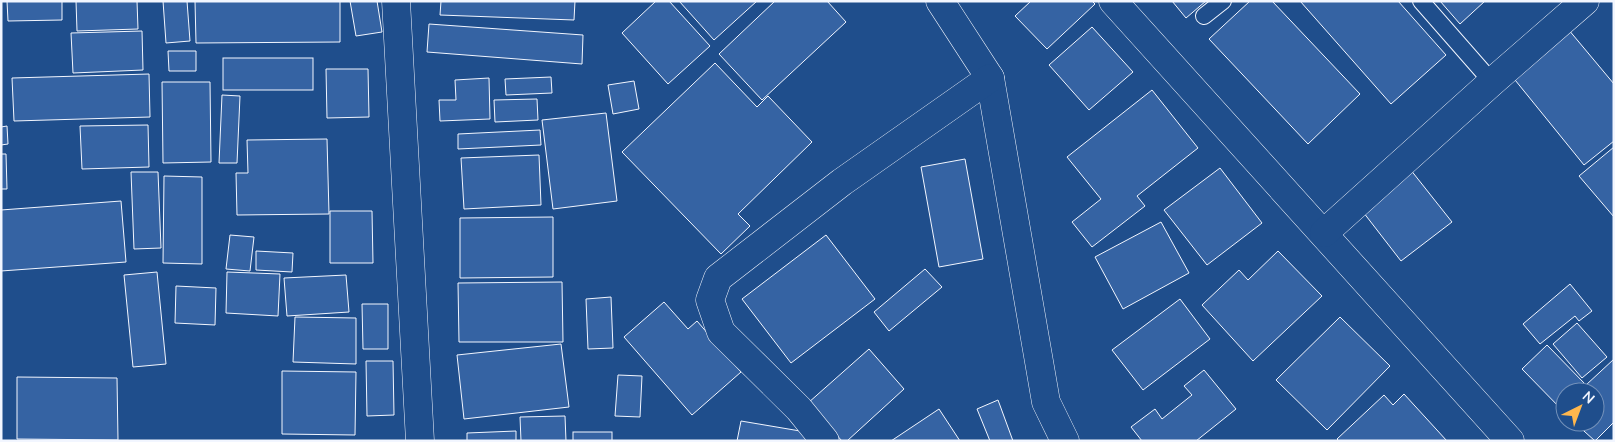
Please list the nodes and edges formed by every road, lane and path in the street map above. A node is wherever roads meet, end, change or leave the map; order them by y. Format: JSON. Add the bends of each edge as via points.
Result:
{"nodes":[{"id":1,"x":396,"y":1,"type":"edge"},
{"id":2,"x":940,"y":1,"type":"edge"},
{"id":3,"x":1113,"y":1,"type":"edge"},
{"id":4,"x":1223,"y":1,"type":"edge"},
{"id":5,"x":1421,"y":1,"type":"edge"},
{"id":6,"x":1585,"y":1,"type":"edge"},
{"id":7,"x":1204,"y":16,"type":"dead end"},
{"id":8,"x":990,"y":78,"type":"junction"},
{"id":9,"x":1492,"y":82,"type":"junction"},
{"id":10,"x":1324,"y":233,"type":"junction"},
{"id":11,"x":420,"y":441,"type":"edge"},
{"id":12,"x":825,"y":441,"type":"edge"},
{"id":13,"x":1065,"y":441,"type":"edge"},
{"id":14,"x":1510,"y":441,"type":"edge"}],
"edges":[{"from":1,"to":11,"type":"street"},
{"from":2,"to":8,"type":"street"},
{"from":3,"to":10,"type":"street"},
{"from":4,"to":7,"type":"lane"},
{"from":5,"to":9,"type":"lane"},
{"from":6,"to":9,"type":"street"},
{"from":8,"to":12,"type":"street","via":[[842,182],[718,278],[710,300],[721,332],[799,409]]},
{"from":8,"to":13,"type":"street","via":[[1046,402]]},
{"from":9,"to":10,"type":"street"},
{"from":10,"to":14,"type":"street"}]}
